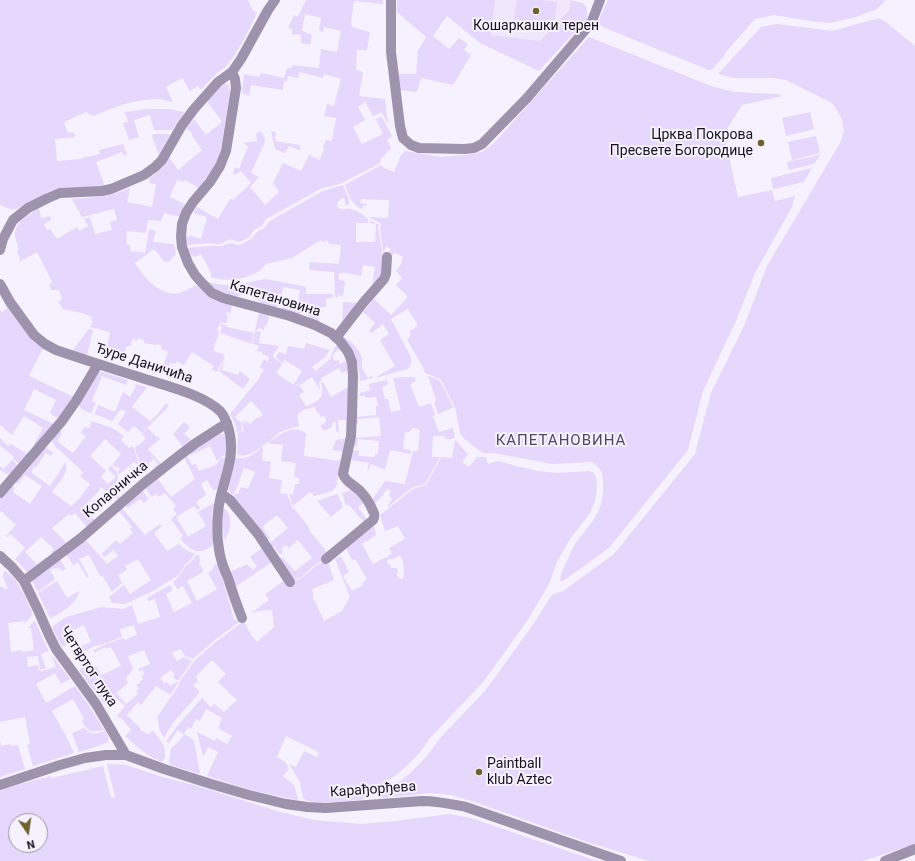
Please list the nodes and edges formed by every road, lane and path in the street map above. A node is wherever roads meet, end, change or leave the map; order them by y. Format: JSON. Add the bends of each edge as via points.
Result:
{"nodes":[{"id":1,"x":275,"y":0,"type":"edge"},
{"id":2,"x":391,"y":0,"type":"edge"},
{"id":3,"x":600,"y":0,"type":"edge"},
{"id":4,"x":232,"y":72,"type":"junction"},
{"id":5,"x":0,"y":250,"type":"edge"},
{"id":6,"x":387,"y":257,"type":"dead end"},
{"id":7,"x":0,"y":284,"type":"edge"},
{"id":8,"x":336,"y":337,"type":"junction"},
{"id":9,"x":98,"y":364,"type":"junction"},
{"id":10,"x":227,"y":423,"type":"junction"},
{"id":11,"x":0,"y":492,"type":"edge"},
{"id":12,"x":221,"y":495,"type":"junction"},
{"id":13,"x":0,"y":556,"type":"edge"},
{"id":14,"x":326,"y":559,"type":"dead end"},
{"id":15,"x":24,"y":582,"type":"junction"},
{"id":16,"x":290,"y":582,"type":"dead end"},
{"id":17,"x":242,"y":618,"type":"dead end"},
{"id":18,"x":126,"y":755,"type":"junction"},
{"id":19,"x":0,"y":785,"type":"edge"},
{"id":20,"x":915,"y":849,"type":"edge"},
{"id":21,"x":621,"y":861,"type":"edge"},
{"id":22,"x":885,"y":861,"type":"edge"}],
"edges":[{"from":1,"to":4,"type":"street"},
{"from":2,"to":3,"type":"street","via":[[391,52],[403,138],[419,148],[464,149],[482,144],[527,98],[592,21]]},
{"from":4,"to":5,"type":"street","via":[[218,82],[194,108],[155,167],[144,175],[111,189],[60,193],[28,208],[13,220]]},
{"from":4,"to":8,"type":"street","name":"Капетановина","via":[[236,88],[226,151],[220,166],[193,202],[182,224],[182,247],[188,263],[195,275],[212,293],[290,316],[315,325]]},
{"from":6,"to":8,"type":"street","via":[[384,279]]},
{"from":7,"to":9,"type":"street","name":"Ђуре Даничића","via":[[24,323],[38,340],[56,350]]},
{"from":8,"to":14,"type":"street","name":"Капетановина","via":[[348,352],[353,376],[351,436],[343,474],[344,478],[361,492],[375,514],[372,520]]},
{"from":9,"to":10,"type":"street","name":"Ђуре Даничића","via":[[199,397],[220,412]]},
{"from":9,"to":11,"type":"street","via":[[62,421]]},
{"from":10,"to":12,"type":"street","name":"Ђуре Даничића","via":[[231,453]]},
{"from":10,"to":15,"type":"street","name":"Копаоничка","via":[[180,455]]},
{"from":12,"to":16,"type":"street","via":[[230,500],[258,534]]},
{"from":12,"to":17,"type":"street","name":"Ђуре Даничића","via":[[218,512],[219,550]]},
{"from":13,"to":15,"type":"street","name":"Четвртог пука"},
{"from":15,"to":18,"type":"street","name":"Четвртог пука","via":[[56,649],[96,704]]},
{"from":18,"to":19,"type":"street","via":[[85,758]]},
{"from":18,"to":21,"type":"street","name":"Карађорђева","via":[[211,784],[286,804],[326,808],[422,801],[450,803]]},
{"from":20,"to":22,"type":"street"}]}
